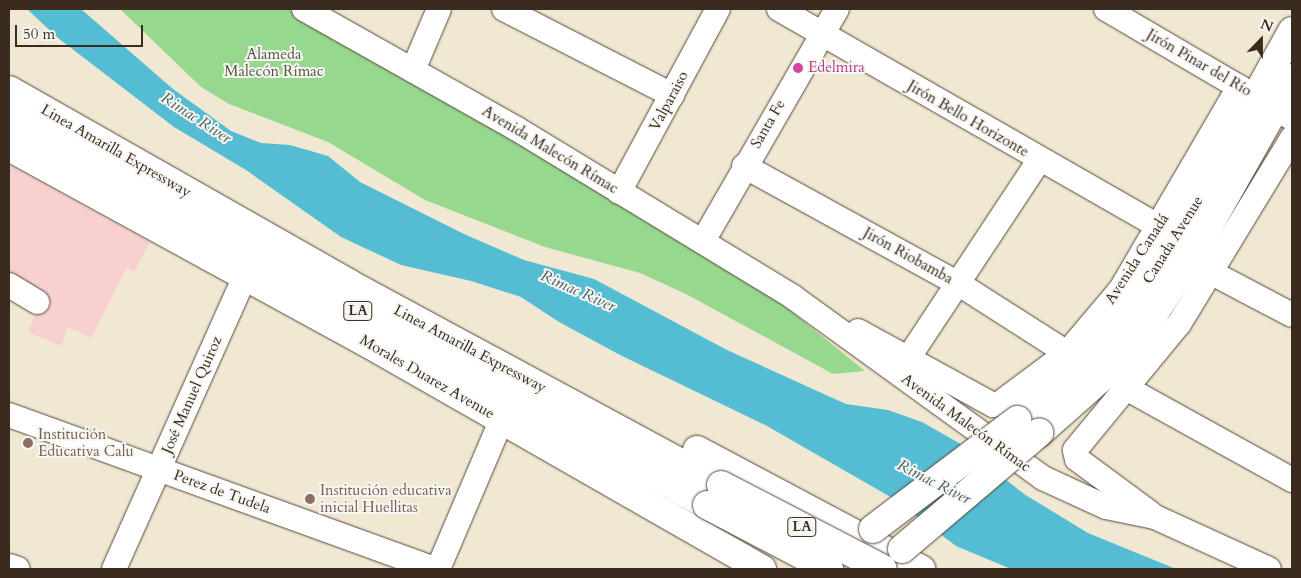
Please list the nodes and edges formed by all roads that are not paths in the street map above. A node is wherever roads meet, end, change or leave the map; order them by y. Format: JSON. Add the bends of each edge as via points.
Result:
{"nodes":[{"id":1,"x":304,"y":9,"type":"edge"},
{"id":2,"x":439,"y":9,"type":"edge"},
{"id":3,"x":504,"y":9,"type":"edge"},
{"id":4,"x":718,"y":9,"type":"edge"},
{"id":5,"x":779,"y":9,"type":"edge"},
{"id":6,"x":837,"y":9,"type":"edge"},
{"id":7,"x":1106,"y":9,"type":"edge"},
{"id":8,"x":1292,"y":31,"type":"edge"},
{"id":9,"x":820,"y":34,"type":"junction"},
{"id":10,"x":413,"y":70,"type":"junction"},
{"id":11,"x":1292,"y":78,"type":"edge"},
{"id":12,"x":9,"y":90,"type":"edge"},
{"id":13,"x":672,"y":95,"type":"junction"},
{"id":14,"x":1266,"y":102,"type":"edge"},
{"id":15,"x":9,"y":117,"type":"edge"},
{"id":16,"x":1292,"y":138,"type":"edge"},
{"id":17,"x":9,"y":147,"type":"edge"},
{"id":18,"x":1040,"y":159,"type":"junction"},
{"id":19,"x":744,"y":166,"type":"junction"},
{"id":20,"x":619,"y":192,"type":"junction"},
{"id":21,"x":1159,"y":227,"type":"junction"},
{"id":22,"x":703,"y":242,"type":"junction"},
{"id":23,"x":1212,"y":272,"type":"junction"},
{"id":24,"x":245,"y":276,"type":"junction"},
{"id":25,"x":350,"y":284,"type":"junction"},
{"id":26,"x":959,"y":284,"type":"junction"},
{"id":27,"x":9,"y":285,"type":"edge"},
{"id":28,"x":792,"y":297,"type":"junction"},
{"id":29,"x":37,"y":302,"type":"dead end"},
{"id":30,"x":1292,"y":315,"type":"edge"},
{"id":31,"x":1067,"y":353,"type":"junction"},
{"id":32,"x":909,"y":357,"type":"junction"},
{"id":33,"x":1126,"y":388,"type":"junction"},
{"id":34,"x":9,"y":415,"type":"edge"},
{"id":35,"x":502,"y":419,"type":"junction"},
{"id":36,"x":1019,"y":419,"type":"junction"},
{"id":37,"x":159,"y":469,"type":"junction"},
{"id":38,"x":1292,"y":480,"type":"edge"},
{"id":39,"x":714,"y":495,"type":"junction"},
{"id":40,"x":1155,"y":517,"type":"junction"},
{"id":41,"x":867,"y":534,"type":"junction"},
{"id":42,"x":726,"y":560,"type":"edge"},
{"id":43,"x":890,"y":561,"type":"edge"},
{"id":44,"x":9,"y":566,"type":"edge"},
{"id":45,"x":18,"y":569,"type":"edge"},
{"id":46,"x":114,"y":569,"type":"edge"},
{"id":47,"x":434,"y":569,"type":"edge"},
{"id":48,"x":438,"y":569,"type":"edge"},
{"id":49,"x":762,"y":569,"type":"edge"},
{"id":50,"x":820,"y":569,"type":"edge"},
{"id":51,"x":828,"y":569,"type":"edge"},
{"id":52,"x":842,"y":569,"type":"edge"},
{"id":53,"x":921,"y":569,"type":"edge"},
{"id":54,"x":1269,"y":569,"type":"edge"}],
"edges":[{"from":1,"to":10,"type":"street","name":"Avenida Malecón Rímac"},
{"from":2,"to":10,"type":"street"},
{"from":3,"to":13,"type":"street"},
{"from":4,"to":13,"type":"street","name":"Valparaiso"},
{"from":5,"to":9,"type":"street","name":"Jirón Bello Horizonte"},
{"from":6,"to":9,"type":"street","name":"Santa Fe"},
{"from":7,"to":14,"type":"street","name":"Jirón Pinar del Río"},
{"from":8,"to":14,"type":"main road","name":"Canada Avenue"},
{"from":9,"to":18,"type":"street","name":"Jirón Bello Horizonte"},
{"from":9,"to":19,"type":"street","name":"Santa Fe"},
{"from":10,"to":20,"type":"street","name":"Avenida Malecón Rímac"},
{"from":11,"to":14,"type":"main road","name":"Canada Avenue"},
{"from":12,"to":25,"type":"main road","name":"Linea Amarilla Expressway","number":"LA"},
{"from":13,"to":20,"type":"street","name":"Valparaiso"},
{"from":14,"to":21,"type":"street","name":"Avenida Canadá"},
{"from":14,"to":36,"type":"main road","name":"Canada Avenue","via":[[1125,315],[1081,365]]},
{"from":15,"to":39,"type":"main road","name":"Linea Amarilla Expressway","number":"LA"},
{"from":16,"to":23,"type":"street"},
{"from":17,"to":24,"type":"main road","name":"Morales Duarez Avenue"},
{"from":18,"to":21,"type":"street","name":"Jirón Bello Horizonte"},
{"from":18,"to":26,"type":"street"},
{"from":19,"to":22,"type":"street","name":"Santa Fe"},
{"from":19,"to":26,"type":"street","name":"Jirón Riobamba"},
{"from":20,"to":22,"type":"street","name":"Avenida Malecón Rímac"},
{"from":21,"to":31,"type":"street","name":"Avenida Canadá","via":[[1121,289]]},
{"from":22,"to":28,"type":"street","name":"Avenida Malecón Rímac"},
{"from":23,"to":30,"type":"street"},
{"from":23,"to":33,"type":"street","via":[[1180,324]]},
{"from":24,"to":35,"type":"main road","name":"Morales Duarez Avenue"},
{"from":24,"to":37,"type":"street","name":"José Manuel Quiroz"},
{"from":25,"to":39,"type":"main road","name":"Linea Amarilla Expressway","number":"LA"},
{"from":25,"to":41,"type":"main road","via":[[446,316]]},
{"from":26,"to":31,"type":"street","name":"Jirón Riobamba"},
{"from":26,"to":32,"type":"street"},
{"from":27,"to":29,"type":"street"},
{"from":28,"to":32,"type":"street","name":"Avenida Malecón Rímac"},
{"from":28,"to":40,"type":"street","name":"Avenida Malecón Rímac","via":[[1043,478],[1106,507]]},
{"from":31,"to":36,"type":"street","name":"Avenida Canadá"},
{"from":32,"to":36,"type":"street","name":"Avenida Malecón Rímac"},
{"from":33,"to":38,"type":"street"},
{"from":33,"to":40,"type":"street","name":"Avenida Malecón Rímac","via":[[1075,450],[1076,458]]},
{"from":34,"to":37,"type":"street","name":"Perez de Tudela"},
{"from":35,"to":42,"type":"main road","name":"Morales Duarez Avenue"},
{"from":35,"to":48,"type":"street"},
{"from":36,"to":41,"type":"main road","name":"Avenida Canadá","bridge":true},
{"from":36,"to":43,"type":"main road","name":"Avenida Canadá","bridge":true},
{"from":37,"to":46,"type":"street","name":"José Manuel Quiroz"},
{"from":37,"to":47,"type":"street","name":"Perez de Tudela"},
{"from":39,"to":43,"type":"main road","name":"Linea Amarilla Expressway","number":"LA","bridge":true},
{"from":39,"to":51,"type":"main road","name":"Linea Amarilla Expressway","number":"LA","bridge":true},
{"from":40,"to":54,"type":"street","name":"Avenida Malecón Rímac"},
{"from":41,"to":43,"type":"main road"},
{"from":41,"to":50,"type":"main road","name":"Avenida Canadá"},
{"from":41,"to":52,"type":"main road","via":[[861,552]]},
{"from":42,"to":49,"type":"main road","name":"Morales Duarez Avenue"},
{"from":43,"to":53,"type":"main road"},
{"from":44,"to":45,"type":"street"}]}
